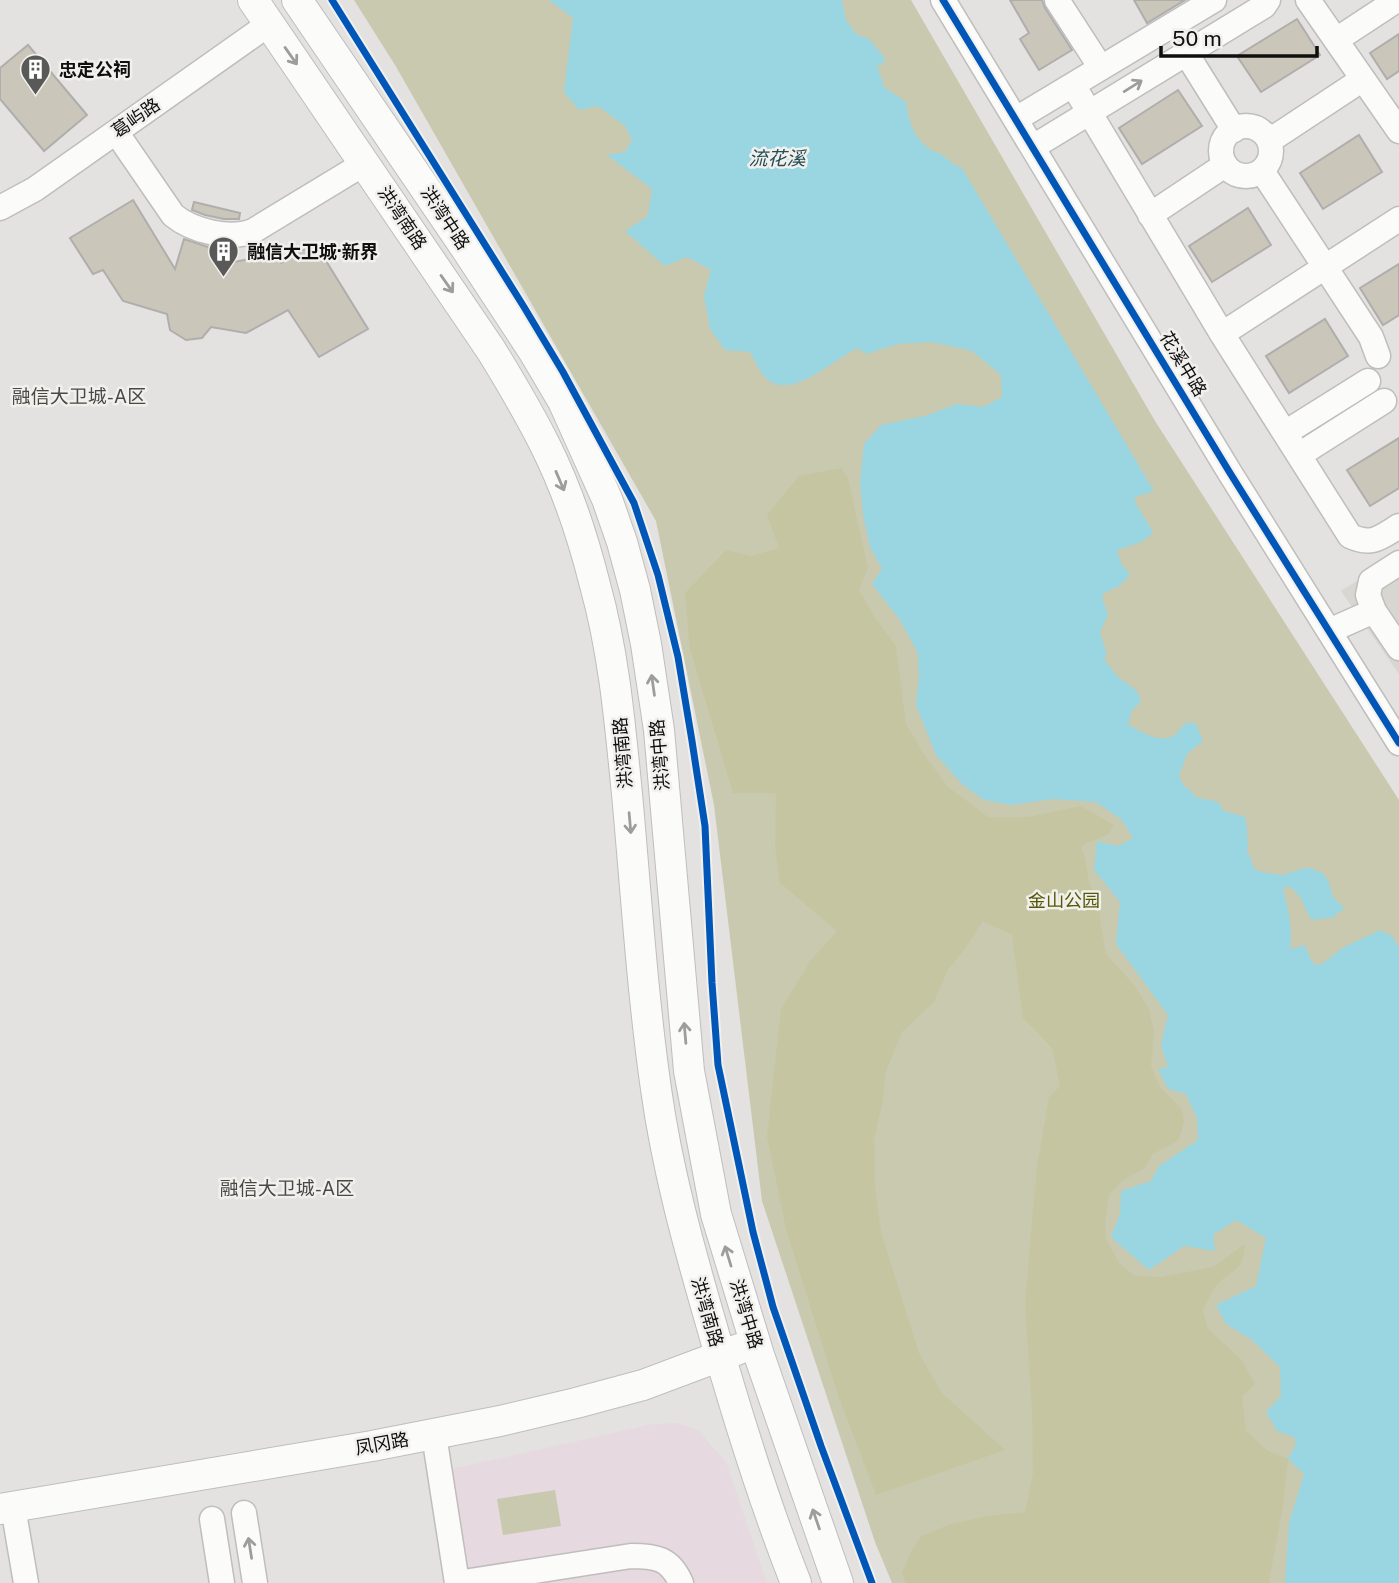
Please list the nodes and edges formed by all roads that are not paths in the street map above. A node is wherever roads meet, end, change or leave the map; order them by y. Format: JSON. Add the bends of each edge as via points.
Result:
{"nodes":[{"id":1,"x":297,"y":0,"type":"edge"},
{"id":2,"x":943,"y":0,"type":"edge"},
{"id":3,"x":1057,"y":0,"type":"edge"},
{"id":4,"x":1214,"y":0,"type":"edge"},
{"id":5,"x":1268,"y":0,"type":"edge"},
{"id":6,"x":1308,"y":0,"type":"edge"},
{"id":7,"x":1397,"y":0,"type":"edge"},
{"id":8,"x":261,"y":12,"type":"edge"},
{"id":9,"x":1336,"y":40,"type":"junction"},
{"id":10,"x":1186,"y":53,"type":"junction"},
{"id":11,"x":1101,"y":68,"type":"junction"},
{"id":12,"x":1363,"y":79,"type":"junction"},
{"id":13,"x":1073,"y":85,"type":"junction"},
{"id":14,"x":1089,"y":113,"type":"junction"},
{"id":15,"x":1395,"y":118,"type":"edge"},
{"id":16,"x":1016,"y":119,"type":"junction"},
{"id":17,"x":1234,"y":130,"type":"junction"},
{"id":18,"x":116,"y":132,"type":"junction"},
{"id":19,"x":1269,"y":141,"type":"junction"},
{"id":20,"x":1033,"y":147,"type":"junction"},
{"id":21,"x":365,"y":163,"type":"junction"},
{"id":22,"x":1226,"y":166,"type":"junction"},
{"id":23,"x":1262,"y":171,"type":"junction"},
{"id":24,"x":0,"y":208,"type":"edge"},
{"id":25,"x":1150,"y":215,"type":"junction"},
{"id":26,"x":1399,"y":219,"type":"edge"},
{"id":27,"x":1325,"y":267,"type":"junction"},
{"id":28,"x":1222,"y":334,"type":"junction"},
{"id":29,"x":1388,"y":354,"type":"edge"},
{"id":30,"x":1368,"y":382,"type":"junction"},
{"id":31,"x":1392,"y":402,"type":"edge"},
{"id":32,"x":1285,"y":433,"type":"junction"},
{"id":33,"x":1299,"y":455,"type":"junction"},
{"id":34,"x":1399,"y":526,"type":"edge"},
{"id":35,"x":1399,"y":563,"type":"edge"},
{"id":36,"x":1374,"y":611,"type":"junction"},
{"id":37,"x":1329,"y":631,"type":"junction"},
{"id":38,"x":1399,"y":648,"type":"edge"},
{"id":39,"x":1399,"y":743,"type":"edge"},
{"id":40,"x":755,"y":1343,"type":"junction"},
{"id":41,"x":720,"y":1356,"type":"junction"},
{"id":42,"x":434,"y":1435,"type":"junction"},
{"id":43,"x":7,"y":1508,"type":"edge"},
{"id":44,"x":244,"y":1513,"type":"dead end"},
{"id":45,"x":212,"y":1519,"type":"dead end"},
{"id":46,"x":26,"y":1583,"type":"edge"},
{"id":47,"x":222,"y":1583,"type":"edge"},
{"id":48,"x":255,"y":1583,"type":"edge"},
{"id":49,"x":457,"y":1583,"type":"edge"},
{"id":50,"x":681,"y":1583,"type":"edge"},
{"id":51,"x":796,"y":1583,"type":"edge"},
{"id":52,"x":838,"y":1583,"type":"edge"}],
"edges":[{"from":40,"to":1,"type":"main road","name":"洪湾中路","one_way":true,"via":[[716,1214],[689,1071],[659,730],[622,542],[563,401],[534,352]]},
{"from":2,"to":16,"type":"street","name":"花溪中路"},
{"from":3,"to":11,"type":"street"},
{"from":4,"to":11,"type":"street"},
{"from":5,"to":10,"type":"street"},
{"from":6,"to":9,"type":"street"},
{"from":7,"to":9,"type":"street"},
{"from":8,"to":18,"type":"street","name":"葛屿路"},
{"from":8,"to":21,"type":"main road","name":"洪湾南路","one_way":true},
{"from":9,"to":12,"type":"street"},
{"from":14,"to":10,"type":"street","one_way":true},
{"from":10,"to":17,"type":"street"},
{"from":11,"to":13,"type":"street"},
{"from":12,"to":15,"type":"street"},
{"from":12,"to":19,"type":"street"},
{"from":13,"to":14,"type":"street"},
{"from":13,"to":16,"type":"street"},
{"from":14,"to":20,"type":"street"},
{"from":14,"to":25,"type":"street"},
{"from":16,"to":20,"type":"street","name":"花溪中路"},
{"from":17,"to":19,"type":"street","via":[[1258,129]]},
{"from":17,"to":22,"type":"street","via":[[1223,142]]},
{"from":18,"to":21,"type":"street","via":[[183,224],[234,235],[253,231]]},
{"from":18,"to":24,"type":"street","name":"葛屿路"},
{"from":19,"to":23,"type":"street","via":[[1271,157]]},
{"from":20,"to":37,"type":"street","name":"花溪中路"},
{"from":21,"to":41,"type":"main road","name":"洪湾南路","one_way":true,"via":[[520,397],[546,447],[583,541],[619,707],[650,1043],[663,1134],[681,1220]]},
{"from":22,"to":23,"type":"street","via":[[1247,176]]},
{"from":22,"to":25,"type":"street"},
{"from":23,"to":27,"type":"street"},
{"from":25,"to":28,"type":"street"},
{"from":26,"to":27,"type":"street"},
{"from":27,"to":28,"type":"street"},
{"from":27,"to":29,"type":"street","via":[[1371,337]]},
{"from":28,"to":32,"type":"street"},
{"from":29,"to":30,"type":"street","via":[[1372,362]]},
{"from":30,"to":31,"type":"street","via":[[1379,399]]},
{"from":30,"to":32,"type":"street"},
{"from":31,"to":33,"type":"street"},
{"from":32,"to":33,"type":"street"},
{"from":33,"to":34,"type":"street","via":[[1350,536],[1363,542]]},
{"from":35,"to":36,"type":"street","via":[[1371,581],[1368,595]]},
{"from":36,"to":37,"type":"street"},
{"from":36,"to":38,"type":"street"},
{"from":37,"to":39,"type":"street","name":"花溪中路"},
{"from":40,"to":41,"type":"main road","name":"凤冈路"},
{"from":52,"to":40,"type":"main road","name":"洪湾中路","one_way":true},
{"from":41,"to":42,"type":"main road","name":"凤冈路","via":[[576,1404]]},
{"from":41,"to":51,"type":"main road","name":"洪湾南路"},
{"from":42,"to":43,"type":"main road","name":"凤冈路"},
{"from":42,"to":49,"type":"street"},
{"from":43,"to":46,"type":"street"},
{"from":48,"to":44,"type":"street","one_way":true},
{"from":45,"to":47,"type":"street"},
{"from":49,"to":50,"type":"street","via":[[648,1556],[668,1564]]}]}
